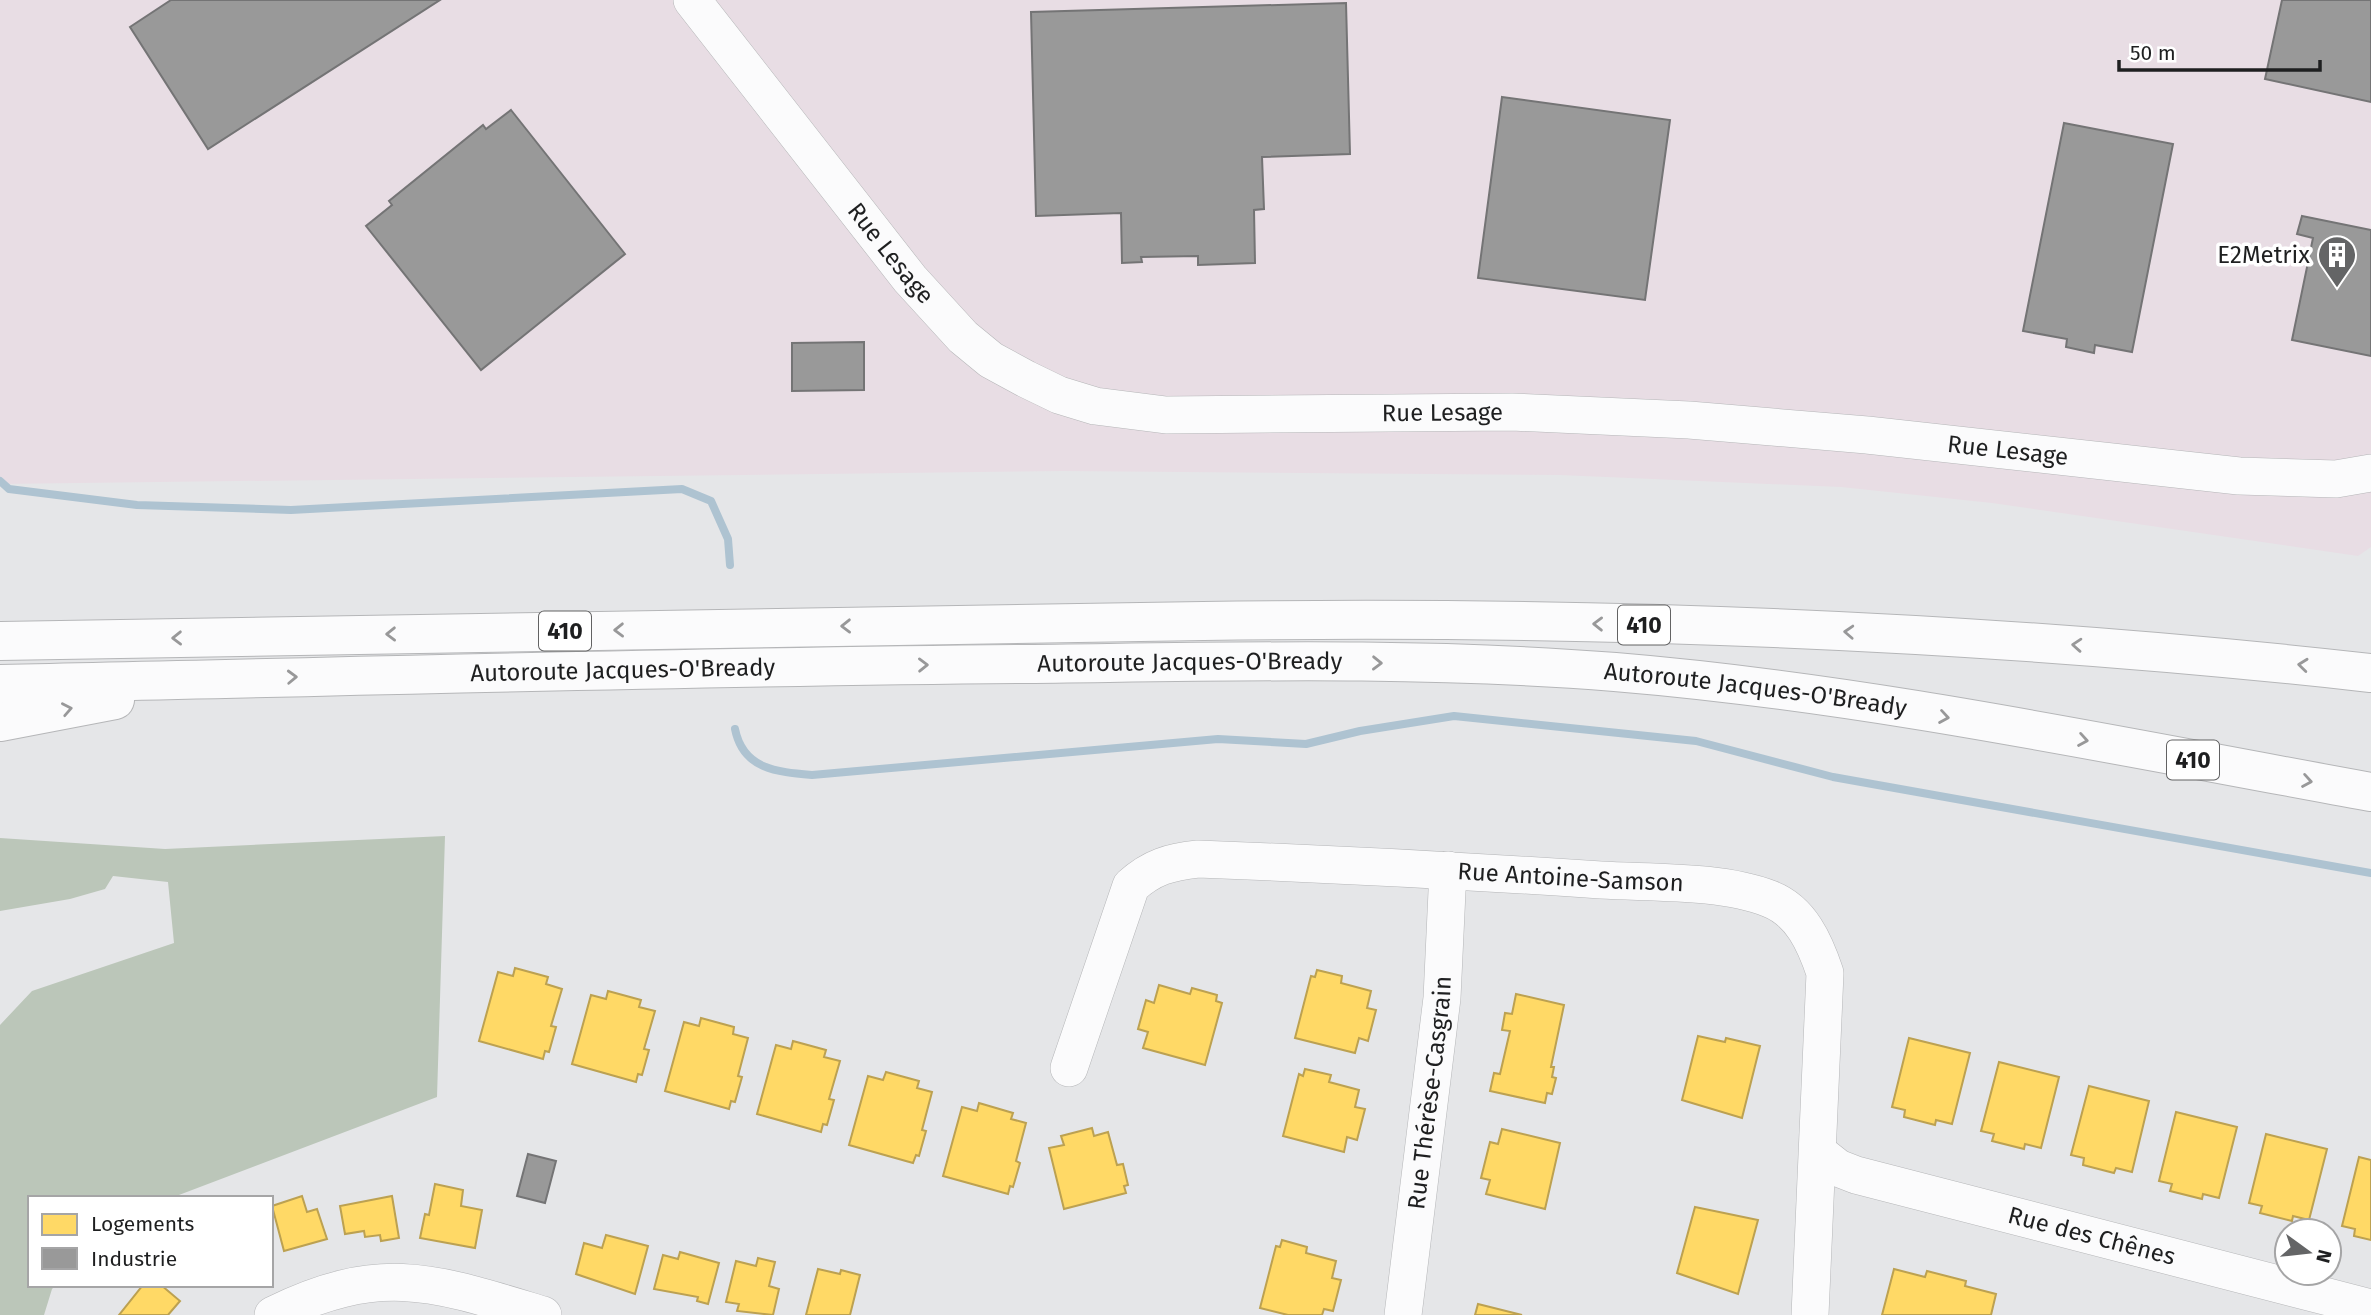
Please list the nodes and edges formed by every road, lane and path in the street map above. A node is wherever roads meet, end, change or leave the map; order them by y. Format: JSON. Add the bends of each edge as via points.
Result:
{"nodes":[{"id":1,"x":692,"y":0,"type":"edge"},
{"id":2,"x":2371,"y":473,"type":"edge"},
{"id":3,"x":0,"y":622,"type":"edge"},
{"id":4,"x":139,"y":639,"type":"junction"},
{"id":5,"x":0,"y":641,"type":"edge"},
{"id":6,"x":2371,"y":673,"type":"edge"},
{"id":7,"x":224,"y":679,"type":"junction"},
{"id":8,"x":0,"y":684,"type":"edge"},
{"id":9,"x":0,"y":722,"type":"edge"},
{"id":10,"x":2371,"y":792,"type":"edge"},
{"id":11,"x":1448,"y":870,"type":"junction"},
{"id":12,"x":1069,"y":1068,"type":"dead end"},
{"id":13,"x":1819,"y":1153,"type":"junction"},
{"id":14,"x":2371,"y":1308,"type":"edge"},
{"id":15,"x":273,"y":1315,"type":"edge"},
{"id":16,"x":543,"y":1315,"type":"edge"},
{"id":17,"x":1403,"y":1315,"type":"edge"},
{"id":18,"x":1810,"y":1315,"type":"edge"}],
"edges":[{"from":1,"to":2,"type":"street","name":"Rue Lesage","via":[[910,279],[962,337],[1026,379],[1095,406],[1166,415],[1512,412],[1689,420],[2239,476],[2336,479]]},
{"from":3,"to":4,"type":"highway"},
{"from":4,"to":5,"type":"highway","name":"Autoroute Jacques-O'Bready","number":"410"},
{"from":6,"to":4,"type":"highway","name":"Autoroute Jacques-O'Bready","number":"410","one_way":true,"via":[[1937,636],[1474,621],[1214,620]]},
{"from":7,"to":8,"type":"highway","name":"Autoroute Jacques-O'Bready","number":"410"},
{"from":9,"to":7,"type":"highway","one_way":true},
{"from":7,"to":10,"type":"highway","name":"Autoroute Jacques-O'Bready","number":"410","one_way":true,"via":[[775,666],[1243,662],[1535,667],[1661,676],[1807,695]]},
{"from":11,"to":12,"type":"street","name":"Rue Antoine-Samson","via":[[1198,859],[1147,871],[1131,886],[1121,911]]},
{"from":11,"to":13,"type":"street","name":"Rue Antoine-Samson","via":[[1722,888],[1772,899],[1790,911],[1806,929],[1825,973]]},
{"from":11,"to":17,"type":"street","name":"Rue Thérèse-Casgrain","via":[[1442,998]]},
{"from":13,"to":14,"type":"street","name":"Rue des Chênes","via":[[1856,1175]]},
{"from":13,"to":18,"type":"street","name":"Rue Antoine-Samson"},
{"from":15,"to":16,"type":"street","via":[[335,1288],[406,1281],[477,1295]]}]}
